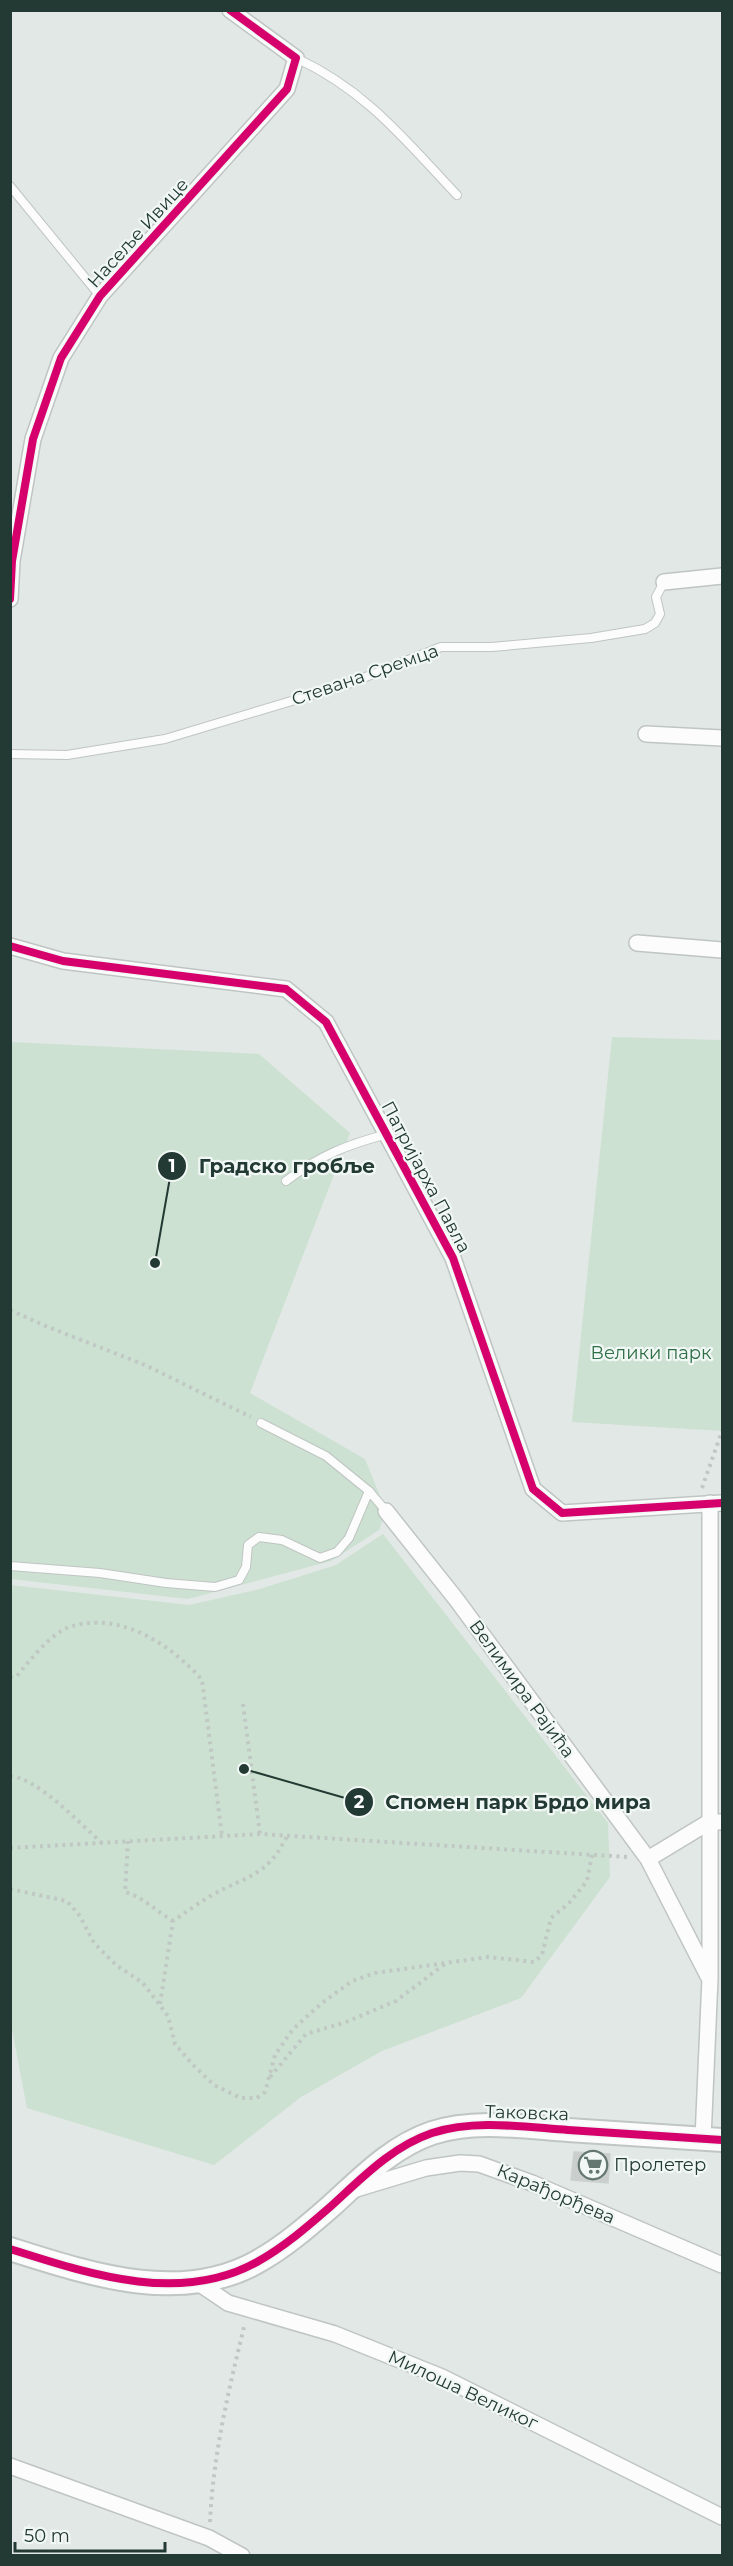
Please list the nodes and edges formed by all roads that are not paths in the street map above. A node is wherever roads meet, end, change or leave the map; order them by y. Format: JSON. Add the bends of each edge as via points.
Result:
{"nodes":[{"id":1,"x":230,"y":10,"type":"edge"},
{"id":2,"x":296,"y":58,"type":"junction"},
{"id":3,"x":10,"y":186,"type":"edge"},
{"id":4,"x":457,"y":195,"type":"dead end"},
{"id":5,"x":100,"y":296,"type":"junction"},
{"id":6,"x":723,"y":576,"type":"edge"},
{"id":7,"x":664,"y":582,"type":"joint"},
{"id":8,"x":10,"y":599,"type":"edge"},
{"id":9,"x":646,"y":734,"type":"dead end"},
{"id":10,"x":723,"y":738,"type":"edge"},
{"id":11,"x":10,"y":754,"type":"edge"},
{"id":12,"x":637,"y":943,"type":"dead end"},
{"id":13,"x":10,"y":946,"type":"edge"},
{"id":14,"x":723,"y":950,"type":"edge"},
{"id":15,"x":388,"y":1134,"type":"junction"},
{"id":16,"x":286,"y":1180,"type":"dead end"},
{"id":17,"x":261,"y":1423,"type":"road end"},
{"id":18,"x":369,"y":1491,"type":"junction"},
{"id":19,"x":710,"y":1503,"type":"edge"},
{"id":20,"x":386,"y":1511,"type":"joint"},
{"id":21,"x":10,"y":1566,"type":"edge"},
{"id":22,"x":716,"y":1822,"type":"edge"},
{"id":23,"x":648,"y":1859,"type":"junction"},
{"id":24,"x":710,"y":1978,"type":"junction"},
{"id":25,"x":713,"y":2140,"type":"edge"},
{"id":26,"x":348,"y":2191,"type":"junction"},
{"id":27,"x":10,"y":2249,"type":"edge"},
{"id":28,"x":723,"y":2265,"type":"edge"},
{"id":29,"x":197,"y":2282,"type":"junction"},
{"id":30,"x":10,"y":2466,"type":"edge"},
{"id":31,"x":723,"y":2517,"type":"edge"},
{"id":32,"x":242,"y":2556,"type":"edge"}],
"edges":[{"from":1,"to":2,"type":"street"},
{"from":2,"to":4,"type":"lane","via":[[348,87],[374,107]]},
{"from":2,"to":5,"type":"street","name":"Насеље Ивице","via":[[287,88]]},
{"from":3,"to":5,"type":"lane"},
{"from":5,"to":8,"type":"street","name":"Насеље Ивице","via":[[61,358],[33,439],[12,561]]},
{"from":6,"to":7,"type":"street","name":"Стевана Сремца"},
{"from":7,"to":11,"type":"lane","name":"Стевана Сремца","via":[[656,597],[660,614],[645,629],[492,647],[441,646],[348,684],[165,739],[67,755]]},
{"from":9,"to":10,"type":"street"},
{"from":12,"to":14,"type":"street"},
{"from":13,"to":15,"type":"street","name":"Патријарха Павла","via":[[63,961],[286,989],[326,1022]]},
{"from":15,"to":16,"type":"lane","via":[[354,1143],[311,1162]]},
{"from":15,"to":19,"type":"street","name":"Патријарха Павла","via":[[453,1258],[533,1489],[562,1513]]},
{"from":17,"to":18,"type":"lane","via":[[326,1456]]},
{"from":18,"to":20,"type":"lane"},
{"from":18,"to":21,"type":"lane","via":[[349,1538],[337,1552],[320,1558],[282,1540],[259,1537],[248,1545],[246,1567],[239,1580],[215,1587]]},
{"from":19,"to":22,"type":"street"},
{"from":20,"to":23,"type":"street","name":"Велимира Рајића"},
{"from":22,"to":23,"type":"street"},
{"from":22,"to":24,"type":"street"},
{"from":23,"to":24,"type":"street","name":"Велимира Рајића"},
{"from":24,"to":25,"type":"street"},
{"from":25,"to":26,"type":"street","name":"Таковска","via":[[496,2126],[452,2128],[403,2147]]},
{"from":26,"to":28,"type":"street","name":"Карађорђева","via":[[426,2168],[479,2164]]},
{"from":26,"to":29,"type":"street","name":"Таковска","via":[[295,2237],[257,2262],[220,2278]]},
{"from":27,"to":29,"type":"street","name":"Таковска","via":[[108,2277],[151,2283]]},
{"from":29,"to":31,"type":"street","name":"Милоша Великог","via":[[228,2303],[335,2334],[420,2368]]},
{"from":30,"to":32,"type":"street","via":[[209,2538]]}]}
